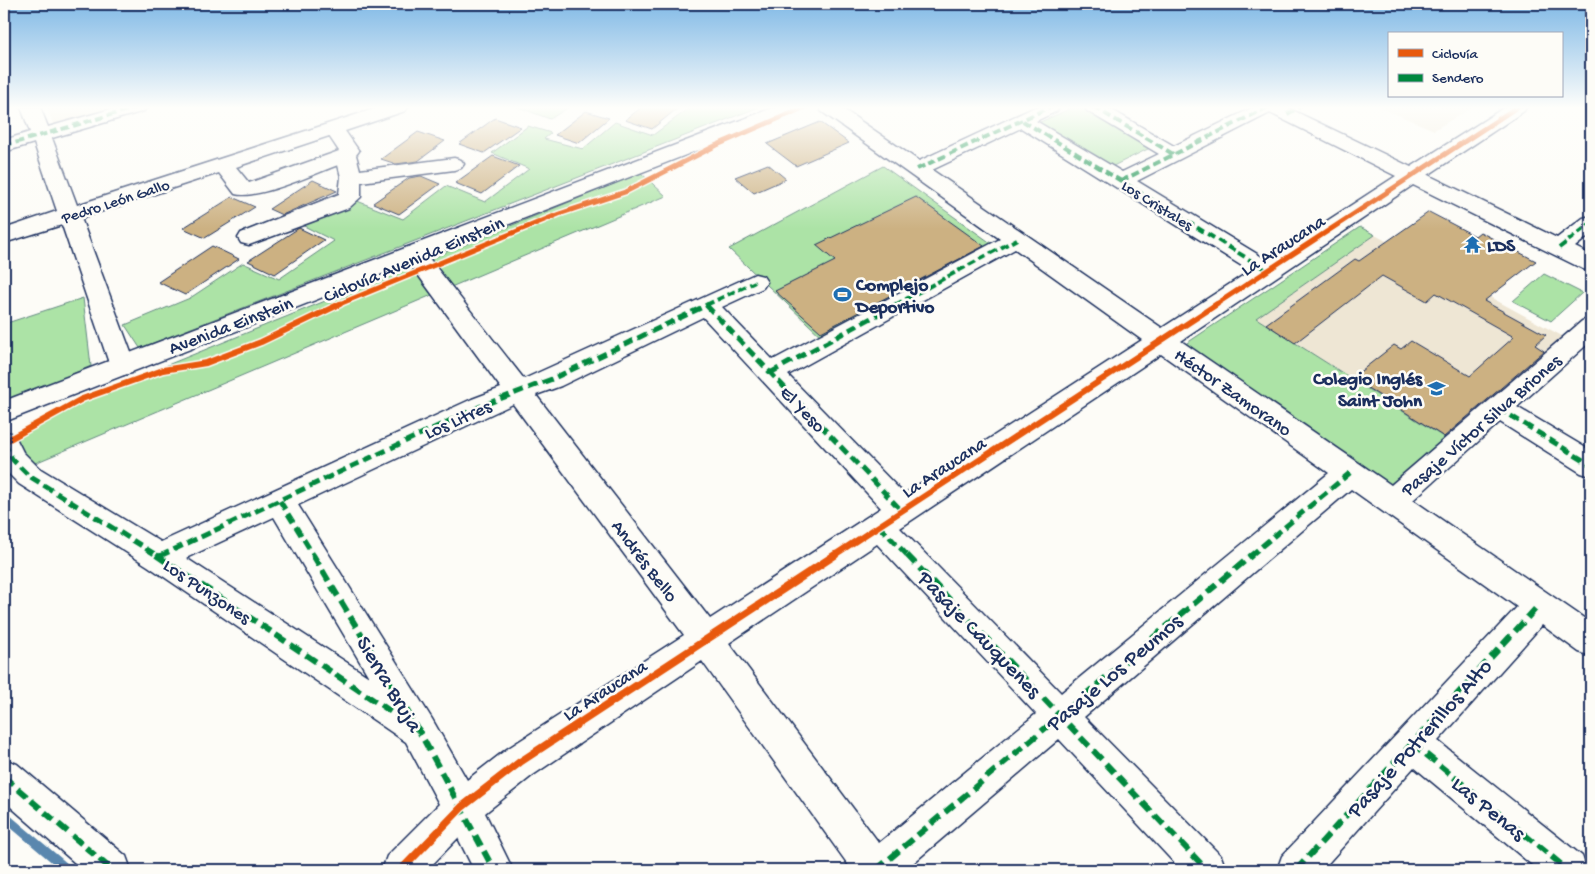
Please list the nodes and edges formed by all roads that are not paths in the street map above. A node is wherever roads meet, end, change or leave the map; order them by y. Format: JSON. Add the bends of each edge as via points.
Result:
{"nodes":[{"id":1,"x":46,"y":148,"type":"edge"},
{"id":2,"x":272,"y":148,"type":"edge"},
{"id":3,"x":347,"y":148,"type":"edge"},
{"id":4,"x":685,"y":148,"type":"edge"},
{"id":5,"x":887,"y":148,"type":"edge"},
{"id":6,"x":964,"y":148,"type":"edge"},
{"id":7,"x":1067,"y":148,"type":"edge"},
{"id":8,"x":1163,"y":148,"type":"edge"},
{"id":9,"x":1188,"y":148,"type":"edge"},
{"id":10,"x":1358,"y":148,"type":"edge"},
{"id":11,"x":1455,"y":148,"type":"edge"},
{"id":12,"x":1173,"y":154,"type":"junction"},
{"id":13,"x":346,"y":155,"type":"junction"},
{"id":14,"x":223,"y":164,"type":"junction"},
{"id":15,"x":454,"y":164,"type":"dead end"},
{"id":16,"x":917,"y":169,"type":"junction"},
{"id":17,"x":352,"y":176,"type":"junction"},
{"id":18,"x":1412,"y":176,"type":"junction"},
{"id":19,"x":1121,"y":181,"type":"junction"},
{"id":20,"x":70,"y":215,"type":"junction"},
{"id":21,"x":1591,"y":223,"type":"edge"},
{"id":22,"x":4,"y":236,"type":"edge"},
{"id":23,"x":249,"y":238,"type":"dead end"},
{"id":24,"x":1017,"y":239,"type":"junction"},
{"id":25,"x":1560,"y":248,"type":"junction"},
{"id":26,"x":413,"y":253,"type":"junction"},
{"id":27,"x":1591,"y":264,"type":"edge"},
{"id":28,"x":1268,"y":271,"type":"junction"},
{"id":29,"x":755,"y":282,"type":"dead end"},
{"id":30,"x":706,"y":306,"type":"junction"},
{"id":31,"x":1591,"y":327,"type":"edge"},
{"id":32,"x":1162,"y":340,"type":"junction"},
{"id":33,"x":123,"y":366,"type":"junction"},
{"id":34,"x":770,"y":373,"type":"junction"},
{"id":35,"x":518,"y":392,"type":"junction"},
{"id":36,"x":1498,"y":408,"type":"junction"},
{"id":37,"x":4,"y":412,"type":"edge"},
{"id":38,"x":4,"y":442,"type":"edge"},
{"id":39,"x":1591,"y":465,"type":"edge"},
{"id":40,"x":1350,"y":472,"type":"junction"},
{"id":41,"x":280,"y":501,"type":"junction"},
{"id":42,"x":1392,"y":501,"type":"junction"},
{"id":43,"x":890,"y":518,"type":"junction"},
{"id":44,"x":159,"y":557,"type":"junction"},
{"id":45,"x":1539,"y":605,"type":"junction"},
{"id":46,"x":706,"y":639,"type":"junction"},
{"id":47,"x":1591,"y":642,"type":"edge"},
{"id":48,"x":1060,"y":716,"type":"junction"},
{"id":49,"x":420,"y":731,"type":"junction"},
{"id":50,"x":1412,"y":743,"type":"junction"},
{"id":51,"x":4,"y":777,"type":"edge"},
{"id":52,"x":462,"y":806,"type":"junction"},
{"id":53,"x":112,"y":870,"type":"edge"},
{"id":54,"x":401,"y":870,"type":"edge"},
{"id":55,"x":494,"y":870,"type":"edge"},
{"id":56,"x":876,"y":870,"type":"edge"},
{"id":57,"x":1207,"y":870,"type":"edge"},
{"id":58,"x":1296,"y":870,"type":"edge"},
{"id":59,"x":1568,"y":870,"type":"edge"}],
"edges":[{"from":1,"to":20,"type":"street"},
{"from":2,"to":14,"type":"street","name":"Pedro León Gallo"},
{"from":3,"to":13,"type":"street"},
{"from":4,"to":26,"type":"street","name":"Avenida Einstein"},
{"from":5,"to":16,"type":"street","name":"Héctor Zamorano"},
{"from":6,"to":16,"type":"street"},
{"from":7,"to":19,"type":"street","name":"Los Cristales"},
{"from":8,"to":12,"type":"street"},
{"from":9,"to":12,"type":"street"},
{"from":10,"to":18,"type":"street"},
{"from":11,"to":18,"type":"street","name":"La Araucana"},
{"from":12,"to":19,"type":"street"},
{"from":13,"to":14,"type":"street","via":[[246,190],[242,190]]},
{"from":13,"to":17,"type":"street"},
{"from":14,"to":20,"type":"street","name":"Pedro León Gallo"},
{"from":15,"to":17,"type":"street"},
{"from":16,"to":24,"type":"street","name":"Héctor Zamorano"},
{"from":17,"to":23,"type":"street","via":[[350,197],[341,203]]},
{"from":18,"to":25,"type":"street"},
{"from":18,"to":28,"type":"street","name":"La Araucana"},
{"from":19,"to":28,"type":"street","name":"Los Cristales"},
{"from":20,"to":22,"type":"street","name":"Pedro León Gallo"},
{"from":20,"to":33,"type":"street"},
{"from":21,"to":25,"type":"street"},
{"from":24,"to":32,"type":"street","name":"Héctor Zamorano"},
{"from":24,"to":34,"type":"street"},
{"from":25,"to":27,"type":"street"},
{"from":26,"to":33,"type":"street","name":"Avenida Einstein"},
{"from":26,"to":35,"type":"street","name":"Andrés Bello"},
{"from":28,"to":32,"type":"street","name":"La Araucana"},
{"from":29,"to":30,"type":"street","name":"Los Litres"},
{"from":30,"to":34,"type":"street","name":"El Yeso"},
{"from":30,"to":35,"type":"street","name":"Los Litres"},
{"from":31,"to":36,"type":"street","name":"Pasaje Víctor Silva Briones"},
{"from":32,"to":40,"type":"street","name":"Héctor Zamorano"},
{"from":32,"to":43,"type":"street","name":"La Araucana"},
{"from":33,"to":37,"type":"street","name":"Avenida Einstein"},
{"from":34,"to":43,"type":"street","name":"El Yeso"},
{"from":35,"to":41,"type":"street","name":"Los Litres","via":[[481,406]]},
{"from":35,"to":46,"type":"street","name":"Andrés Bello"},
{"from":36,"to":39,"type":"street"},
{"from":36,"to":42,"type":"street","name":"Pasaje Víctor Silva Briones"},
{"from":38,"to":44,"type":"street","name":"Los Punzones","via":[[12,459],[29,476]]},
{"from":40,"to":42,"type":"street","name":"Héctor Zamorano"},
{"from":40,"to":48,"type":"street","name":"Pasaje Los Peumos"},
{"from":41,"to":44,"type":"street","name":"Los Litres"},
{"from":41,"to":49,"type":"street","name":"Sierra Bruja"},
{"from":42,"to":45,"type":"street","name":"Héctor Zamorano"},
{"from":43,"to":46,"type":"street","name":"La Araucana"},
{"from":43,"to":48,"type":"street","name":"Pasaje Cauquenes"},
{"from":44,"to":49,"type":"street","name":"Los Punzones"},
{"from":45,"to":47,"type":"street","name":"Héctor Zamorano"},
{"from":45,"to":50,"type":"street","name":"Pasaje Potrerillos Alto"},
{"from":46,"to":52,"type":"street","name":"La Araucana","via":[[520,762]]},
{"from":46,"to":56,"type":"street","name":"Andrés Bello"},
{"from":48,"to":56,"type":"street","name":"Pasaje Los Peumos"},
{"from":48,"to":57,"type":"street","name":"Pasaje Cauquenes"},
{"from":49,"to":52,"type":"street","name":"Sierra Bruja"},
{"from":50,"to":58,"type":"street","name":"Pasaje Potrerillos Alto"},
{"from":50,"to":59,"type":"street","name":"Las Penas"},
{"from":51,"to":53,"type":"street"},
{"from":52,"to":54,"type":"street","name":"La Araucana"},
{"from":52,"to":55,"type":"street","name":"Sierra Bruja"}]}
